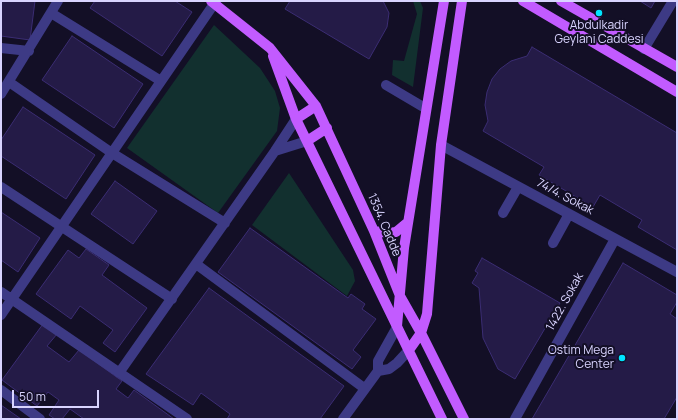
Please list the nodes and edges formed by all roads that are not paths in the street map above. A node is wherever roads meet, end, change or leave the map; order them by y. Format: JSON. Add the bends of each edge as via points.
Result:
{"nodes":[{"id":1,"x":58,"y":1,"type":"edge"},
{"id":2,"x":444,"y":1,"type":"edge"},
{"id":3,"x":462,"y":1,"type":"edge"},
{"id":4,"x":523,"y":1,"type":"edge"},
{"id":5,"x":561,"y":1,"type":"edge"},
{"id":6,"x":674,"y":1,"type":"edge"},
{"id":7,"x":214,"y":2,"type":"edge"},
{"id":8,"x":52,"y":13,"type":"junction"},
{"id":9,"x":1,"y":48,"type":"edge"},
{"id":10,"x":270,"y":48,"type":"junction"},
{"id":11,"x":644,"y":49,"type":"junction"},
{"id":12,"x":29,"y":51,"type":"junction"},
{"id":13,"x":677,"y":67,"type":"edge"},
{"id":14,"x":162,"y":81,"type":"junction"},
{"id":15,"x":9,"y":82,"type":"junction"},
{"id":16,"x":386,"y":85,"type":"dead end"},
{"id":17,"x":677,"y":92,"type":"edge"},
{"id":18,"x":1,"y":94,"type":"edge"},
{"id":19,"x":316,"y":106,"type":"junction"},
{"id":20,"x":425,"y":108,"type":"junction"},
{"id":21,"x":296,"y":119,"type":"junction"},
{"id":22,"x":327,"y":128,"type":"junction"},
{"id":23,"x":307,"y":141,"type":"junction"},
{"id":24,"x":441,"y":145,"type":"junction"},
{"id":25,"x":275,"y":151,"type":"junction"},
{"id":26,"x":112,"y":153,"type":"junction"},
{"id":27,"x":1,"y":187,"type":"edge"},
{"id":28,"x":518,"y":187,"type":"junction"},
{"id":29,"x":503,"y":213,"type":"dead end"},
{"id":30,"x":570,"y":214,"type":"junction"},
{"id":31,"x":408,"y":222,"type":"junction"},
{"id":32,"x":225,"y":223,"type":"junction"},
{"id":33,"x":62,"y":226,"type":"junction"},
{"id":34,"x":374,"y":231,"type":"junction"},
{"id":35,"x":615,"y":239,"type":"junction"},
{"id":36,"x":553,"y":243,"type":"dead end"},
{"id":37,"x":196,"y":264,"type":"junction"},
{"id":38,"x":677,"y":272,"type":"edge"},
{"id":39,"x":1,"y":292,"type":"edge"},
{"id":40,"x":400,"y":296,"type":"junction"},
{"id":41,"x":12,"y":299,"type":"junction"},
{"id":42,"x":172,"y":299,"type":"junction"},
{"id":43,"x":1,"y":315,"type":"edge"},
{"id":44,"x":397,"y":327,"type":"junction"},
{"id":45,"x":421,"y":333,"type":"junction"},
{"id":46,"x":409,"y":350,"type":"junction"},
{"id":47,"x":378,"y":371,"type":"junction"},
{"id":48,"x":120,"y":373,"type":"junction"},
{"id":49,"x":364,"y":388,"type":"junction"},
{"id":50,"x":1,"y":390,"type":"edge"},
{"id":51,"x":40,"y":419,"type":"edge"},
{"id":52,"x":187,"y":419,"type":"edge"},
{"id":53,"x":343,"y":419,"type":"edge"},
{"id":54,"x":442,"y":419,"type":"edge"},
{"id":55,"x":464,"y":419,"type":"edge"},
{"id":56,"x":515,"y":419,"type":"edge"}],
"edges":[{"from":1,"to":8,"type":"street"},
{"from":2,"to":20,"type":"main road"},
{"from":3,"to":24,"type":"main road"},
{"from":4,"to":17,"type":"main road"},
{"from":5,"to":11,"type":"main road"},
{"from":6,"to":11,"type":"street"},
{"from":7,"to":10,"type":"main road","name":"1354. Cadde"},
{"from":7,"to":14,"type":"street"},
{"from":8,"to":12,"type":"street"},
{"from":8,"to":14,"type":"street"},
{"from":9,"to":12,"type":"street"},
{"from":10,"to":19,"type":"main road","name":"1354. Cadde"},
{"from":10,"to":21,"type":"main road"},
{"from":11,"to":13,"type":"main road"},
{"from":12,"to":15,"type":"street"},
{"from":14,"to":26,"type":"street"},
{"from":15,"to":18,"type":"street"},
{"from":15,"to":26,"type":"street"},
{"from":16,"to":20,"type":"street"},
{"from":19,"to":21,"type":"main road"},
{"from":19,"to":22,"type":"main road","name":"1354. Cadde"},
{"from":20,"to":31,"type":"main road"},
{"from":21,"to":23,"type":"main road"},
{"from":21,"to":25,"type":"street"},
{"from":22,"to":23,"type":"main road"},
{"from":22,"to":34,"type":"main road","name":"1354. Cadde"},
{"from":23,"to":25,"type":"street"},
{"from":23,"to":44,"type":"main road"},
{"from":24,"to":28,"type":"street","name":"74/4. Sokak"},
{"from":24,"to":45,"type":"main road","via":[[427,314]]},
{"from":25,"to":32,"type":"street"},
{"from":26,"to":32,"type":"street"},
{"from":26,"to":33,"type":"street"},
{"from":27,"to":33,"type":"street"},
{"from":28,"to":29,"type":"street"},
{"from":28,"to":30,"type":"street","name":"74/4. Sokak"},
{"from":30,"to":35,"type":"street","name":"74/4. Sokak"},
{"from":30,"to":36,"type":"street"},
{"from":31,"to":34,"type":"main road","via":[[396,232],[388,234]]},
{"from":31,"to":40,"type":"main road"},
{"from":32,"to":37,"type":"street"},
{"from":33,"to":41,"type":"street"},
{"from":33,"to":42,"type":"street"},
{"from":34,"to":40,"type":"main road","name":"1354. Cadde"},
{"from":35,"to":38,"type":"street","name":"74/4. Sokak"},
{"from":35,"to":56,"type":"street","name":"1422. Sokak"},
{"from":37,"to":42,"type":"street"},
{"from":37,"to":49,"type":"street"},
{"from":39,"to":41,"type":"street"},
{"from":40,"to":44,"type":"main road"},
{"from":40,"to":45,"type":"main road","name":"1354. Cadde"},
{"from":41,"to":43,"type":"street"},
{"from":41,"to":48,"type":"street"},
{"from":42,"to":48,"type":"street"},
{"from":44,"to":46,"type":"main road"},
{"from":44,"to":47,"type":"street","via":[[378,361]]},
{"from":45,"to":46,"type":"main road"},
{"from":45,"to":55,"type":"main road","name":"1354. Cadde"},
{"from":46,"to":47,"type":"street","via":[[389,369]]},
{"from":46,"to":54,"type":"main road"},
{"from":47,"to":49,"type":"street"},
{"from":48,"to":52,"type":"street"},
{"from":49,"to":53,"type":"street"},
{"from":50,"to":51,"type":"street"}]}
